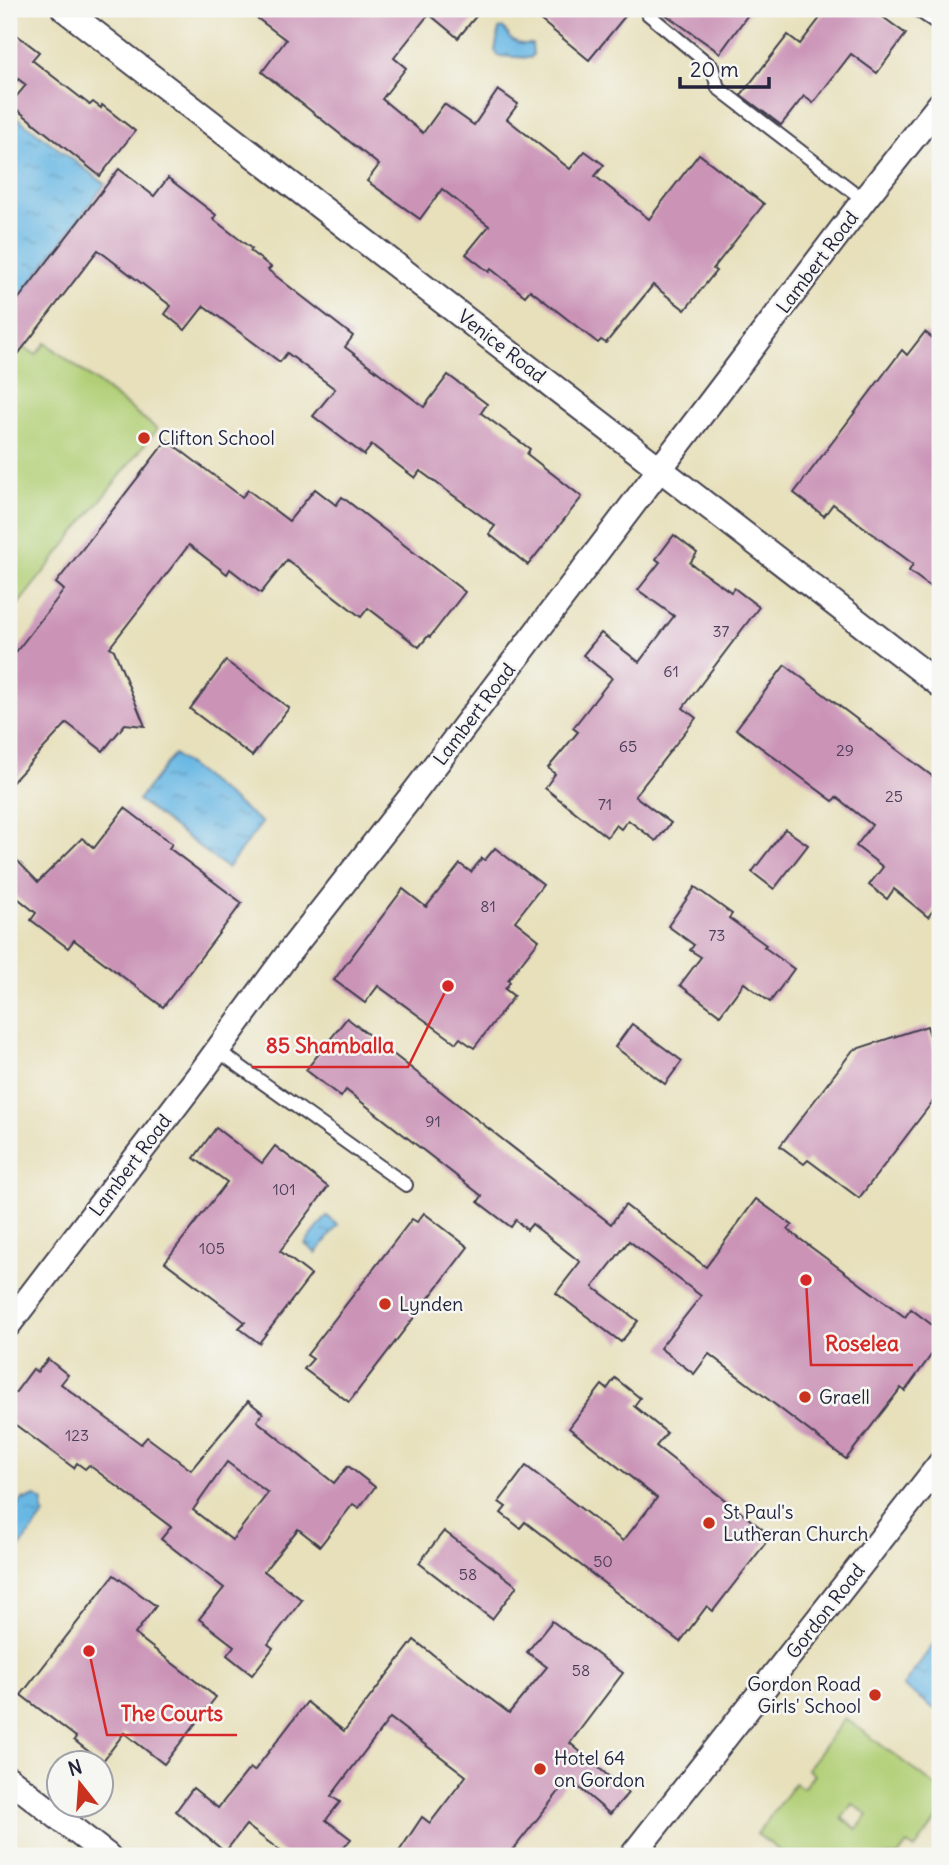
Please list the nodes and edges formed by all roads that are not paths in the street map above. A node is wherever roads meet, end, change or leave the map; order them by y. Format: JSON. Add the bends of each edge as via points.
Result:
{"nodes":[{"id":1,"x":65,"y":9,"type":"edge"},
{"id":2,"x":916,"y":9,"type":"edge"},
{"id":3,"x":648,"y":14,"type":"dead end"},
{"id":4,"x":940,"y":25,"type":"edge"},
{"id":5,"x":940,"y":104,"type":"edge"},
{"id":6,"x":864,"y":201,"type":"junction"},
{"id":7,"x":660,"y":468,"type":"junction"},
{"id":8,"x":940,"y":684,"type":"edge"},
{"id":9,"x":217,"y":1050,"type":"junction"},
{"id":10,"x":406,"y":1185,"type":"dead end"},
{"id":11,"x":9,"y":1324,"type":"edge"},
{"id":12,"x":940,"y":1464,"type":"edge"},
{"id":13,"x":9,"y":1779,"type":"edge"},
{"id":14,"x":108,"y":1856,"type":"edge"},
{"id":15,"x":632,"y":1856,"type":"edge"}],
"edges":[{"from":1,"to":7,"type":"street","name":"Venice Road"},
{"from":2,"to":4,"type":"lane"},
{"from":3,"to":6,"type":"lane","via":[[712,67],[719,89]]},
{"from":5,"to":6,"type":"street","name":"Lambert Road"},
{"from":6,"to":7,"type":"street","name":"Lambert Road"},
{"from":7,"to":8,"type":"street","name":"Venice Road"},
{"from":7,"to":9,"type":"street","name":"Lambert Road"},
{"from":9,"to":10,"type":"lane"},
{"from":9,"to":11,"type":"street","name":"Lambert Road"},
{"from":12,"to":15,"type":"street","name":"Gordon Road"},
{"from":13,"to":14,"type":"street"}]}
